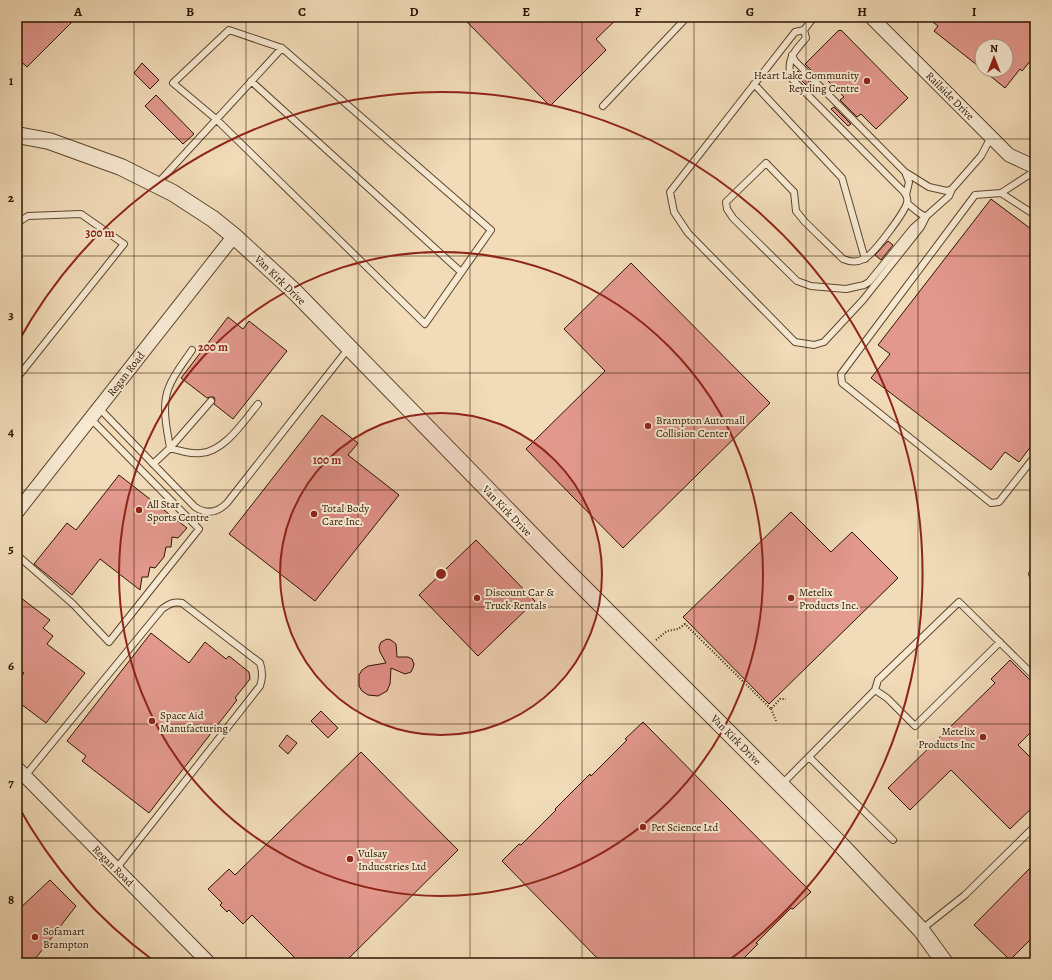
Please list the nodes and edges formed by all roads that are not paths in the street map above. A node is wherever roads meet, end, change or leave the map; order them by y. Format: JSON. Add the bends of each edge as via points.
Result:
{"nodes":[{"id":1,"x":687,"y":17,"type":"edge"},
{"id":2,"x":814,"y":17,"type":"edge"},
{"id":3,"x":871,"y":17,"type":"edge"},
{"id":4,"x":804,"y":30,"type":"junction"},
{"id":5,"x":282,"y":48,"type":"junction"},
{"id":6,"x":792,"y":55,"type":"junction"},
{"id":7,"x":251,"y":81,"type":"junction"},
{"id":8,"x":754,"y":84,"type":"junction"},
{"id":9,"x":603,"y":106,"type":"dead end"},
{"id":10,"x":216,"y":119,"type":"junction"},
{"id":11,"x":17,"y":135,"type":"edge"},
{"id":12,"x":991,"y":137,"type":"junction"},
{"id":13,"x":1035,"y":167,"type":"edge"},
{"id":14,"x":1035,"y":171,"type":"edge"},
{"id":15,"x":905,"y":172,"type":"junction"},
{"id":16,"x":156,"y":184,"type":"junction"},
{"id":17,"x":952,"y":189,"type":"junction"},
{"id":18,"x":1001,"y":193,"type":"junction"},
{"id":19,"x":906,"y":195,"type":"junction"},
{"id":20,"x":907,"y":203,"type":"junction"},
{"id":21,"x":1035,"y":215,"type":"edge"},
{"id":22,"x":926,"y":217,"type":"junction"},
{"id":23,"x":17,"y":224,"type":"edge"},
{"id":24,"x":234,"y":236,"type":"junction"},
{"id":25,"x":865,"y":259,"type":"junction"},
{"id":26,"x":461,"y":272,"type":"junction"},
{"id":27,"x":349,"y":348,"type":"junction"},
{"id":28,"x":192,"y":350,"type":"dead end"},
{"id":29,"x":17,"y":378,"type":"edge"},
{"id":30,"x":211,"y":401,"type":"dead end"},
{"id":31,"x":258,"y":404,"type":"dead end"},
{"id":32,"x":99,"y":408,"type":"junction"},
{"id":33,"x":91,"y":419,"type":"junction"},
{"id":34,"x":170,"y":448,"type":"junction"},
{"id":35,"x":1035,"y":456,"type":"edge"},
{"id":36,"x":154,"y":464,"type":"junction"},
{"id":37,"x":17,"y":512,"type":"edge"},
{"id":38,"x":17,"y":555,"type":"edge"},
{"id":39,"x":1035,"y":569,"type":"edge"},
{"id":40,"x":1035,"y":577,"type":"edge"},
{"id":41,"x":1000,"y":642,"type":"junction"},
{"id":42,"x":1035,"y":676,"type":"edge"},
{"id":43,"x":876,"y":690,"type":"junction"},
{"id":44,"x":809,"y":757,"type":"junction"},
{"id":45,"x":21,"y":772,"type":"edge"},
{"id":46,"x":781,"y":785,"type":"junction"},
{"id":47,"x":1035,"y":826,"type":"edge"},
{"id":48,"x":893,"y":840,"type":"dead end"},
{"id":49,"x":116,"y":869,"type":"junction"},
{"id":50,"x":921,"y":930,"type":"junction"},
{"id":51,"x":209,"y":963,"type":"edge"},
{"id":52,"x":945,"y":963,"type":"edge"}],
"edges":[{"from":1,"to":9,"type":"lane"},
{"from":2,"to":4,"type":"lane"},
{"from":3,"to":12,"type":"street","name":"Railside Drive"},
{"from":4,"to":6,"type":"lane","via":[[806,38]]},
{"from":4,"to":8,"type":"lane","via":[[795,32]]},
{"from":5,"to":7,"type":"lane"},
{"from":5,"to":10,"type":"lane","via":[[229,30],[173,82]]},
{"from":5,"to":26,"type":"lane","via":[[491,230]]},
{"from":6,"to":15,"type":"lane","via":[[795,61]]},
{"from":6,"to":19,"type":"lane","via":[[789,63],[791,78]]},
{"from":7,"to":10,"type":"lane"},
{"from":7,"to":26,"type":"lane"},
{"from":8,"to":22,"type":"lane","via":[[670,192],[674,212],[688,233],[795,342],[814,345],[824,342],[883,277],[922,227]]},
{"from":8,"to":25,"type":"lane","via":[[842,178]]},
{"from":10,"to":16,"type":"lane"},
{"from":10,"to":26,"type":"lane","via":[[425,324]]},
{"from":11,"to":16,"type":"street","name":"Van Kirk Drive","via":[[49,142],[121,167]]},
{"from":12,"to":13,"type":"street","name":"Railside Drive","via":[[1009,155]]},
{"from":12,"to":17,"type":"lane","via":[[981,156]]},
{"from":14,"to":18,"type":"lane"},
{"from":15,"to":17,"type":"lane","via":[[929,187],[947,191]]},
{"from":15,"to":19,"type":"lane","via":[[909,182]]},
{"from":16,"to":24,"type":"street","name":"Van Kirk Drive","via":[[213,219]]},
{"from":17,"to":22,"type":"lane","via":[[950,196]]},
{"from":18,"to":21,"type":"lane"},
{"from":18,"to":35,"type":"lane","via":[[975,195],[841,374],[842,383],[991,503],[999,502]]},
{"from":19,"to":20,"type":"lane"},
{"from":20,"to":22,"type":"lane"},
{"from":20,"to":25,"type":"lane"},
{"from":22,"to":25,"type":"lane","via":[[913,228],[869,282],[838,289],[811,286],[797,281],[733,218],[726,202],[766,163],[794,192],[796,211],[843,259],[855,262]]},
{"from":23,"to":29,"type":"lane","via":[[28,216],[81,214],[124,244]]},
{"from":24,"to":27,"type":"street","name":"Van Kirk Drive"},
{"from":24,"to":32,"type":"street","name":"Regan Road"},
{"from":27,"to":36,"type":"lane","via":[[222,508],[216,511],[201,511]]},
{"from":27,"to":46,"type":"street","name":"Van Kirk Drive"},
{"from":28,"to":34,"type":"lane","via":[[168,388],[165,413]]},
{"from":30,"to":34,"type":"lane"},
{"from":31,"to":34,"type":"lane","via":[[230,436],[212,451],[199,454]]},
{"from":32,"to":33,"type":"street","name":"Regan Road"},
{"from":32,"to":36,"type":"lane"},
{"from":33,"to":37,"type":"street","name":"Regan Road"},
{"from":33,"to":38,"type":"lane","via":[[199,529],[109,642],[73,604]]},
{"from":34,"to":36,"type":"lane"},
{"from":39,"to":40,"type":"lane","via":[[1032,574]]},
{"from":41,"to":42,"type":"lane"},
{"from":41,"to":43,"type":"lane","via":[[915,726]]},
{"from":41,"to":43,"type":"lane","via":[[959,602],[878,680]]},
{"from":43,"to":44,"type":"lane"},
{"from":44,"to":46,"type":"lane"},
{"from":44,"to":48,"type":"lane"},
{"from":45,"to":49,"type":"street","name":"Regan Road"},
{"from":45,"to":49,"type":"lane","via":[[162,609],[169,605],[182,603],[260,663],[260,686]]},
{"from":46,"to":50,"type":"street","name":"Van Kirk Drive"},
{"from":47,"to":50,"type":"lane","via":[[965,896]]},
{"from":49,"to":51,"type":"street","name":"Regan Road"},
{"from":50,"to":52,"type":"street","name":"Van Kirk Drive"}]}
